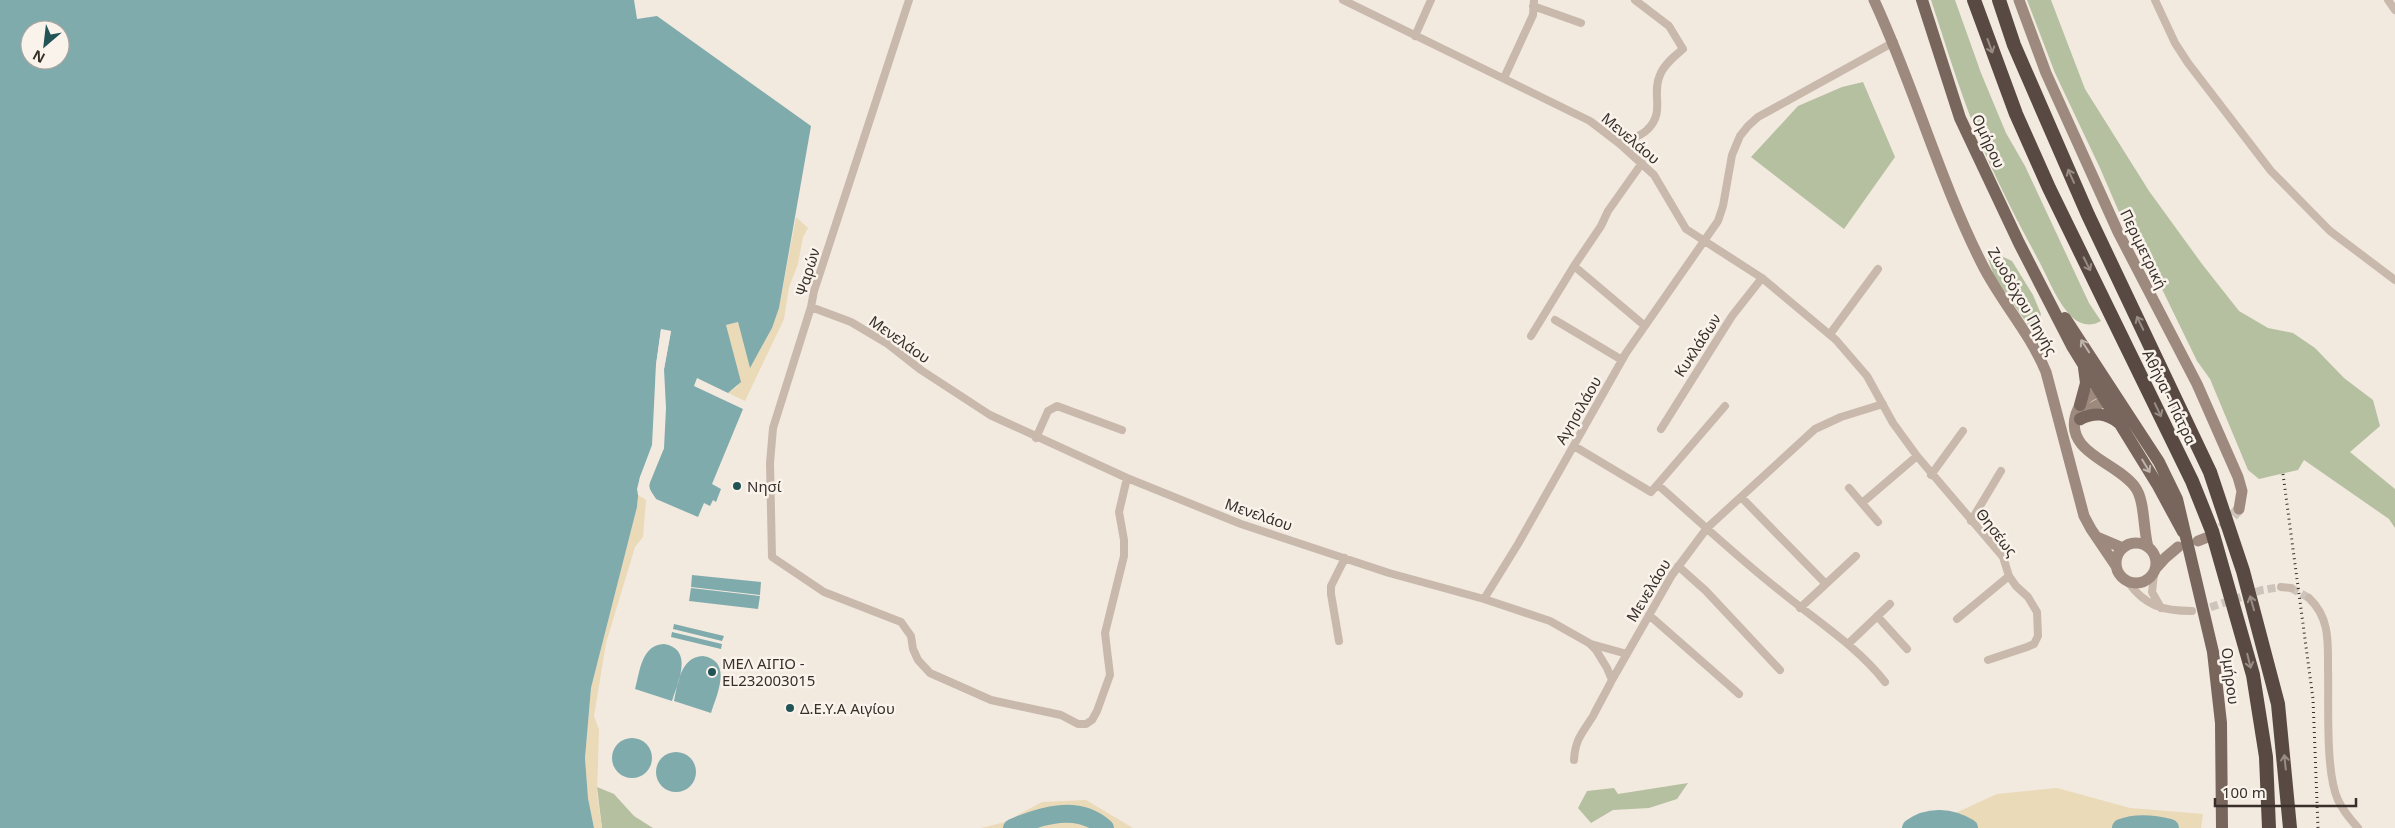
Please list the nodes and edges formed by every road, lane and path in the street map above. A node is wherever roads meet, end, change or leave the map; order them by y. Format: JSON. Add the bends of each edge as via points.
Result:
{"nodes":[{"id":1,"x":909,"y":0,"type":"edge"},
{"id":2,"x":1343,"y":0,"type":"edge"},
{"id":3,"x":1431,"y":0,"type":"edge"},
{"id":4,"x":1635,"y":0,"type":"edge"},
{"id":5,"x":1874,"y":0,"type":"edge"},
{"id":6,"x":1922,"y":0,"type":"edge"},
{"id":7,"x":1974,"y":0,"type":"edge"},
{"id":8,"x":1999,"y":0,"type":"edge"},
{"id":9,"x":2019,"y":0,"type":"edge"},
{"id":10,"x":2155,"y":0,"type":"edge"},
{"id":11,"x":2388,"y":0,"type":"edge"},
{"id":12,"x":1533,"y":3,"type":"edge"},
{"id":13,"x":2395,"y":10,"type":"edge"},
{"id":14,"x":1581,"y":23,"type":"dead end"},
{"id":15,"x":1415,"y":36,"type":"junction"},
{"id":16,"x":1894,"y":42,"type":"junction"},
{"id":17,"x":1504,"y":78,"type":"junction"},
{"id":18,"x":1620,"y":144,"type":"junction"},
{"id":19,"x":1642,"y":163,"type":"junction"},
{"id":20,"x":1704,"y":240,"type":"junction"},
{"id":21,"x":1574,"y":266,"type":"junction"},
{"id":22,"x":1878,"y":269,"type":"dead end"},
{"id":23,"x":1762,"y":278,"type":"junction"},
{"id":24,"x":2395,"y":280,"type":"edge"},
{"id":25,"x":2044,"y":289,"type":"junction"},
{"id":26,"x":811,"y":307,"type":"junction"},
{"id":27,"x":1555,"y":320,"type":"dead end"},
{"id":28,"x":1645,"y":326,"type":"junction"},
{"id":29,"x":1830,"y":334,"type":"junction"},
{"id":30,"x":1531,"y":336,"type":"dead end"},
{"id":31,"x":1622,"y":360,"type":"junction"},
{"id":32,"x":2083,"y":363,"type":"junction"},
{"id":33,"x":2108,"y":393,"type":"junction"},
{"id":34,"x":1883,"y":404,"type":"junction"},
{"id":35,"x":1725,"y":406,"type":"dead end"},
{"id":36,"x":2080,"y":406,"type":"junction"},
{"id":37,"x":2078,"y":423,"type":"junction"},
{"id":38,"x":2121,"y":424,"type":"junction"},
{"id":39,"x":1661,"y":429,"type":"dead end"},
{"id":40,"x":1122,"y":430,"type":"dead end"},
{"id":41,"x":1963,"y":431,"type":"dead end"},
{"id":42,"x":1036,"y":438,"type":"junction"},
{"id":43,"x":1574,"y":446,"type":"junction"},
{"id":44,"x":1917,"y":456,"type":"junction"},
{"id":45,"x":2001,"y":471,"type":"dead end"},
{"id":46,"x":1931,"y":475,"type":"junction"},
{"id":47,"x":1127,"y":478,"type":"junction"},
{"id":48,"x":1658,"y":485,"type":"junction"},
{"id":49,"x":1848,"y":488,"type":"dead end"},
{"id":50,"x":1741,"y":497,"type":"junction"},
{"id":51,"x":1862,"y":503,"type":"junction"},
{"id":52,"x":2239,"y":510,"type":"tunnel mouth"},
{"id":53,"x":2142,"y":514,"type":"junction"},
{"id":54,"x":1971,"y":521,"type":"junction"},
{"id":55,"x":1878,"y":522,"type":"dead end"},
{"id":56,"x":1707,"y":528,"type":"junction"},
{"id":57,"x":2097,"y":537,"type":"junction"},
{"id":58,"x":2192,"y":540,"type":"junction"},
{"id":59,"x":2125,"y":546,"type":"junction"},
{"id":60,"x":2150,"y":548,"type":"junction"},
{"id":61,"x":1856,"y":556,"type":"dead end"},
{"id":62,"x":1345,"y":558,"type":"junction"},
{"id":63,"x":1678,"y":566,"type":"junction"},
{"id":64,"x":2116,"y":566,"type":"junction"},
{"id":65,"x":2155,"y":571,"type":"junction"},
{"id":66,"x":2009,"y":576,"type":"junction"},
{"id":67,"x":2128,"y":582,"type":"junction"},
{"id":68,"x":1826,"y":584,"type":"junction"},
{"id":69,"x":2281,"y":587,"type":"tunnel mouth"},
{"id":70,"x":2291,"y":588,"type":"tunnel mouth"},
{"id":71,"x":2309,"y":598,"type":"tunnel mouth"},
{"id":72,"x":1484,"y":599,"type":"junction"},
{"id":73,"x":1890,"y":604,"type":"dead end"},
{"id":74,"x":1800,"y":608,"type":"junction"},
{"id":75,"x":2163,"y":610,"type":"junction"},
{"id":76,"x":2192,"y":611,"type":"tunnel mouth"},
{"id":77,"x":1649,"y":615,"type":"junction"},
{"id":78,"x":1877,"y":616,"type":"junction"},
{"id":79,"x":1957,"y":618,"type":"dead end"},
{"id":80,"x":1339,"y":641,"type":"dead end"},
{"id":81,"x":1589,"y":643,"type":"junction"},
{"id":82,"x":1848,"y":644,"type":"junction"},
{"id":83,"x":1907,"y":649,"type":"dead end"},
{"id":84,"x":1627,"y":654,"type":"junction"},
{"id":85,"x":1988,"y":660,"type":"dead end"},
{"id":86,"x":1780,"y":670,"type":"dead end"},
{"id":87,"x":1612,"y":680,"type":"junction"},
{"id":88,"x":1885,"y":682,"type":"dead end"},
{"id":89,"x":1739,"y":694,"type":"dead end"},
{"id":90,"x":1574,"y":760,"type":"dead end"},
{"id":91,"x":2222,"y":828,"type":"edge"},
{"id":92,"x":2269,"y":828,"type":"edge"},
{"id":93,"x":2290,"y":828,"type":"edge"},
{"id":94,"x":2358,"y":828,"type":"edge"}],
"edges":[{"from":1,"to":26,"type":"street","name":"Ψαρών"},
{"from":2,"to":15,"type":"street","name":"Μενελάου"},
{"from":3,"to":15,"type":"street"},
{"from":4,"to":18,"type":"street","via":[[1669,26],[1683,49],[1660,75],[1658,114],[1653,124]]},
{"from":5,"to":16,"type":"main road","name":"Ζωοδόχου Πηγής"},
{"from":6,"to":25,"type":"main road","name":"Ομήρου","via":[[1960,118]]},
{"from":7,"to":92,"type":"highway","name":"Αθήνα - Πάτρα","one_way":true,"via":[[2016,114],[2049,188],[2192,481],[2212,531],[2253,675],[2266,757]]},
{"from":93,"to":8,"type":"highway","name":"Αθήνα - Πάτρα","one_way":true,"via":[[2273,681],[2243,571],[2210,472],[2088,215],[2014,45]]},
{"from":9,"to":52,"type":"main road","name":"Περιμετρική","via":[[2046,73],[2114,224],[2197,384],[2238,477],[2242,491]]},
{"from":10,"to":24,"type":"street","via":[[2188,63],[2271,171],[2330,231]]},
{"from":11,"to":13,"type":"street"},
{"from":12,"to":14,"type":"street"},
{"from":12,"to":17,"type":"street","via":[[1533,15]]},
{"from":15,"to":17,"type":"street","name":"Μενελάου"},
{"from":16,"to":20,"type":"street","name":"Αγησιλάου","via":[[1758,118],[1744,131],[1732,155],[1720,215]]},
{"from":16,"to":57,"type":"main road","name":"Ζωοδόχου Πηγής","via":[[1950,192],[1982,264],[2038,353],[2046,372],[2078,499]]},
{"from":17,"to":18,"type":"street","name":"Μενελάου","via":[[1590,121]]},
{"from":18,"to":19,"type":"street","name":"Μενελάου"},
{"from":19,"to":20,"type":"street","name":"Μενελάου","via":[[1662,186],[1680,223]]},
{"from":19,"to":21,"type":"street"},
{"from":20,"to":23,"type":"street","name":"Μενελάου"},
{"from":20,"to":28,"type":"street","name":"Αγησιλάου"},
{"from":21,"to":28,"type":"street"},
{"from":21,"to":30,"type":"street"},
{"from":22,"to":29,"type":"street"},
{"from":23,"to":29,"type":"street","name":"Μενελάου"},
{"from":23,"to":39,"type":"street","name":"Κυκλάδων","via":[[1732,316]]},
{"from":25,"to":32,"type":"main road","name":"Ομήρου"},
{"from":33,"to":25,"type":"main road","name":"Ομήρου","one_way":true,"via":[[2082,340]]},
{"from":26,"to":42,"type":"street","name":"Μενελάου","via":[[851,322],[990,415]]},
{"from":26,"to":47,"type":"street","name":"Ψαρών","via":[[773,428],[770,462],[772,558],[822,591],[901,622],[911,636],[918,660],[930,673],[991,700],[1060,715],[1078,724],[1092,720],[1110,675],[1105,633],[1124,556],[1119,512]]},
{"from":27,"to":31,"type":"street"},
{"from":28,"to":31,"type":"street","name":"Αγησιλάου"},
{"from":29,"to":34,"type":"street","name":"Μενελάου","via":[[1866,376]]},
{"from":31,"to":43,"type":"street","name":"Αγησιλάου"},
{"from":32,"to":33,"type":"main road","name":"Ομήρου"},
{"from":32,"to":36,"type":"main road","via":[[2086,383]]},
{"from":33,"to":36,"type":"main road","via":[[2088,396]]},
{"from":33,"to":37,"type":"main road"},
{"from":33,"to":38,"type":"main road","name":"Ομήρου"},
{"from":33,"to":58,"type":"main road","name":"Ομήρου","via":[[2172,486]]},
{"from":34,"to":44,"type":"street","name":"Θησέως"},
{"from":34,"to":50,"type":"street","name":"Μενελάου","via":[[1819,426]]},
{"from":35,"to":48,"type":"street"},
{"from":36,"to":37,"type":"main road","via":[[2075,418]]},
{"from":37,"to":38,"type":"main road","via":[[2098,414]]},
{"from":37,"to":53,"type":"main road","via":[[2076,437],[2081,444],[2136,488]]},
{"from":38,"to":58,"type":"main road","name":"Ομήρου","one_way":true},
{"from":40,"to":42,"type":"street","via":[[1057,406],[1048,411]]},
{"from":41,"to":46,"type":"street"},
{"from":42,"to":47,"type":"street","name":"Μενελάου"},
{"from":43,"to":48,"type":"street","via":[[1651,492]]},
{"from":43,"to":72,"type":"street","name":"Αγησιλάου"},
{"from":44,"to":46,"type":"street","name":"Θησέως"},
{"from":44,"to":51,"type":"street"},
{"from":45,"to":54,"type":"street"},
{"from":46,"to":54,"type":"street","name":"Θησέως"},
{"from":47,"to":62,"type":"street","name":"Μενελάου","via":[[1241,524]]},
{"from":48,"to":56,"type":"street"},
{"from":49,"to":51,"type":"street"},
{"from":50,"to":56,"type":"street","name":"Μενελάου"},
{"from":50,"to":68,"type":"street"},
{"from":51,"to":55,"type":"street"},
{"from":53,"to":59,"type":"main road","via":[[2136,533]]},
{"from":53,"to":60,"type":"main road"},
{"from":54,"to":66,"type":"street","name":"Θησέως","via":[[2003,557]]},
{"from":56,"to":63,"type":"street","name":"Μενελάου"},
{"from":56,"to":74,"type":"street"},
{"from":57,"to":59,"type":"main road"},
{"from":57,"to":64,"type":"main road","name":"Ζωοδόχου Πηγής"},
{"from":58,"to":91,"type":"main road","name":"Ομήρου","via":[[2219,700]]},
{"from":59,"to":60,"type":"main road","via":[[2139,543]]},
{"from":59,"to":64,"type":"main road"},
{"from":60,"to":65,"type":"main road","via":[[2156,559]]},
{"from":60,"to":65,"type":"main road","via":[[2178,547]]},
{"from":61,"to":68,"type":"street"},
{"from":62,"to":72,"type":"street","name":"Μενελάου"},
{"from":62,"to":80,"type":"street","via":[[1331,586]]},
{"from":63,"to":77,"type":"street","name":"Μενελάου"},
{"from":63,"to":86,"type":"street"},
{"from":64,"to":67,"type":"main road"},
{"from":65,"to":67,"type":"main road","via":[[2140,583]]},
{"from":65,"to":75,"type":"street","via":[[2152,592]]},
{"from":66,"to":79,"type":"street"},
{"from":66,"to":85,"type":"street","name":"Θησέως","via":[[2037,612],[2038,636],[2034,644]]},
{"from":67,"to":75,"type":"street","via":[[2143,599]]},
{"from":68,"to":74,"type":"street"},
{"from":69,"to":70,"type":"street"},
{"from":71,"to":94,"type":"street","via":[[2322,614],[2327,629],[2333,786],[2347,816]]},
{"from":72,"to":81,"type":"street","name":"Μενελάου","via":[[1550,621]]},
{"from":73,"to":78,"type":"street"},
{"from":74,"to":82,"type":"street"},
{"from":75,"to":76,"type":"street"},
{"from":77,"to":84,"type":"street","name":"Μενελάου"},
{"from":77,"to":89,"type":"street"},
{"from":78,"to":82,"type":"street"},
{"from":78,"to":83,"type":"street"},
{"from":81,"to":84,"type":"street"},
{"from":81,"to":87,"type":"street","name":"Μενελάου","via":[[1602,658]]},
{"from":82,"to":88,"type":"street"},
{"from":84,"to":87,"type":"street","name":"Μενελάου"},
{"from":87,"to":90,"type":"street","via":[[1583,729]]}]}
